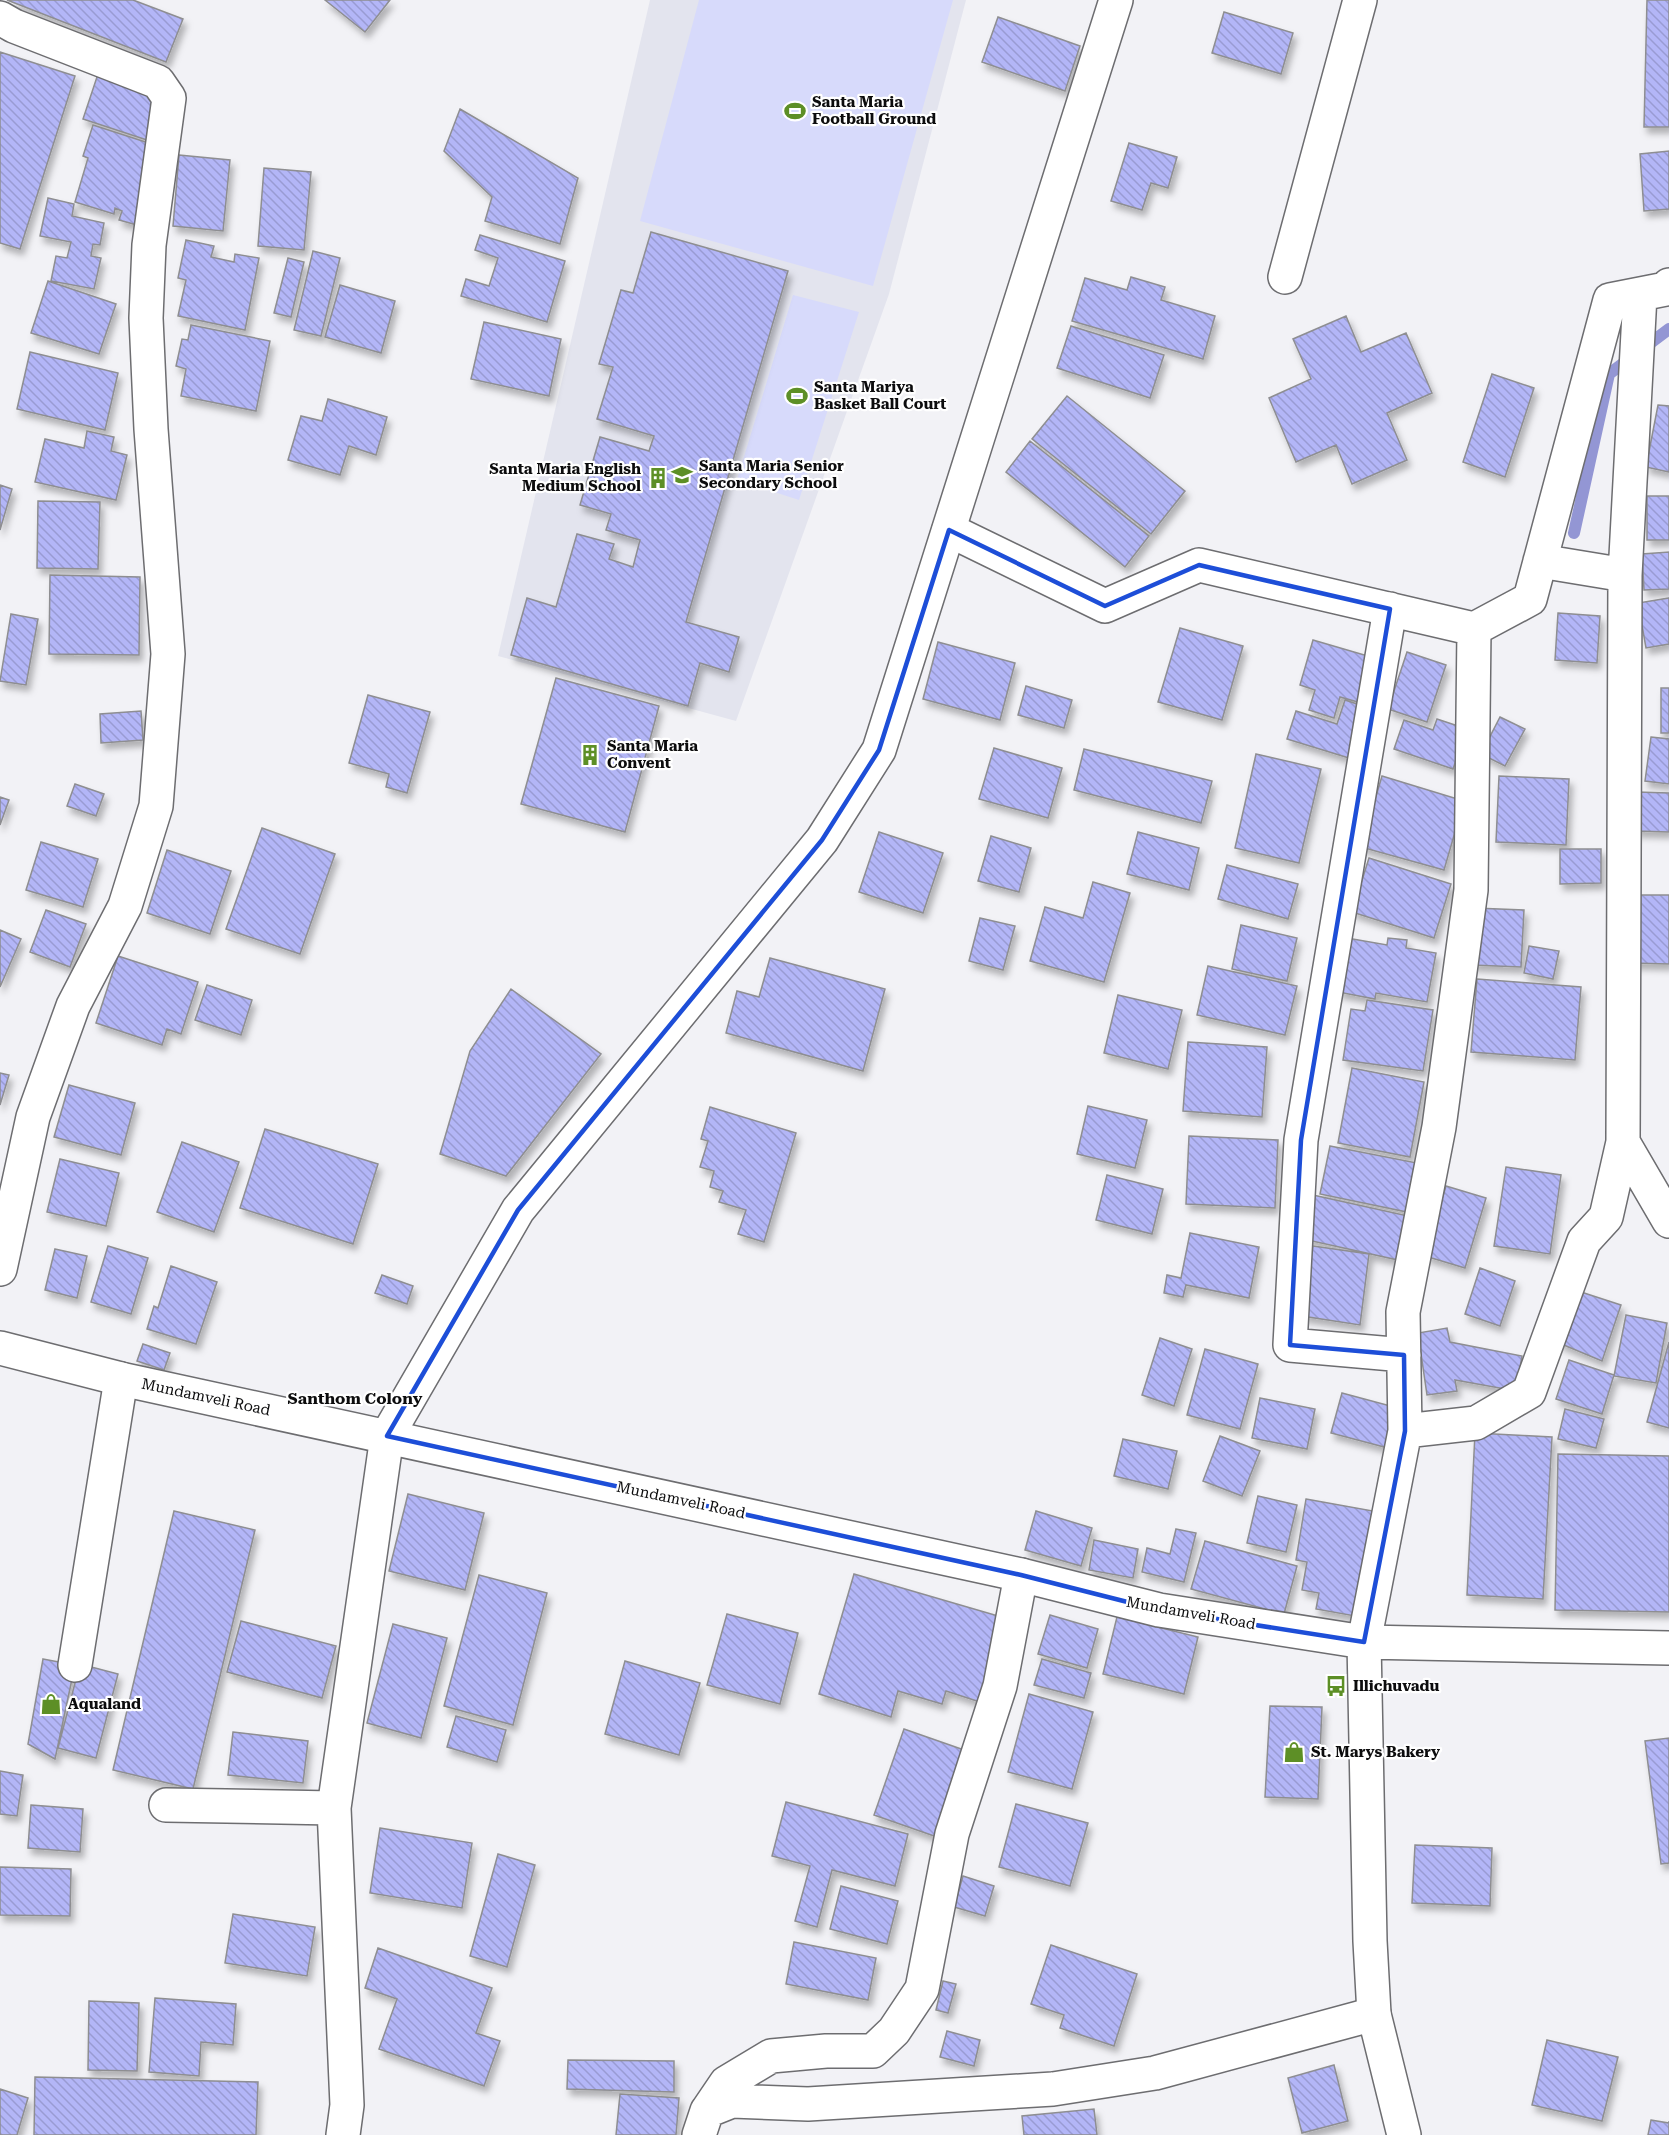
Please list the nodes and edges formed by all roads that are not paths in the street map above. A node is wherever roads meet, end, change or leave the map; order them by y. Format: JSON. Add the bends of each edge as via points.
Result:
{"nodes":[{"id":1,"x":1116,"y":0,"type":"edge"},
{"id":2,"x":1360,"y":0,"type":"edge"},
{"id":3,"x":0,"y":18,"type":"edge"},
{"id":4,"x":1285,"y":277,"type":"dead end"},
{"id":5,"x":1654,"y":290,"type":"edge"},
{"id":6,"x":949,"y":530,"type":"junction"},
{"id":7,"x":1540,"y":561,"type":"junction"},
{"id":8,"x":1625,"y":576,"type":"junction"},
{"id":9,"x":1390,"y":609,"type":"junction"},
{"id":10,"x":1474,"y":629,"type":"junction"},
{"id":11,"x":1623,"y":1142,"type":"junction"},
{"id":12,"x":1669,"y":1221,"type":"edge"},
{"id":13,"x":0,"y":1269,"type":"edge"},
{"id":14,"x":0,"y":1348,"type":"edge"},
{"id":15,"x":1404,"y":1355,"type":"junction"},
{"id":16,"x":121,"y":1379,"type":"junction"},
{"id":17,"x":1405,"y":1431,"type":"junction"},
{"id":18,"x":387,"y":1436,"type":"junction"},
{"id":19,"x":1021,"y":1575,"type":"junction"},
{"id":20,"x":1364,"y":1642,"type":"junction"},
{"id":21,"x":1669,"y":1648,"type":"edge"},
{"id":22,"x":75,"y":1665,"type":"dead end"},
{"id":23,"x":166,"y":1805,"type":"dead end"},
{"id":24,"x":334,"y":1808,"type":"junction"},
{"id":25,"x":1374,"y":2014,"type":"junction"},
{"id":26,"x":703,"y":2123,"type":"edge"},
{"id":27,"x":343,"y":2135,"type":"edge"},
{"id":28,"x":1404,"y":2135,"type":"edge"}],
"edges":[{"from":1,"to":6,"type":"street"},
{"from":2,"to":4,"type":"street"},
{"from":3,"to":13,"type":"street","via":[[158,82],[169,98],[149,245],[146,318],[168,654],[156,806],[125,906],[73,1006],[33,1117]]},
{"from":5,"to":7,"type":"street","via":[[1610,300]]},
{"from":5,"to":8,"type":"street"},
{"from":6,"to":9,"type":"street","via":[[1105,606],[1199,565]]},
{"from":6,"to":18,"type":"street","via":[[879,750],[822,840],[518,1210]]},
{"from":7,"to":8,"type":"street"},
{"from":7,"to":10,"type":"street","via":[[1530,599]]},
{"from":8,"to":11,"type":"street"},
{"from":9,"to":10,"type":"street"},
{"from":9,"to":15,"type":"street","via":[[1301,1140],[1290,1345]]},
{"from":10,"to":15,"type":"street","via":[[1471,890],[1439,1127],[1403,1312]]},
{"from":11,"to":12,"type":"street"},
{"from":11,"to":17,"type":"street","via":[[1606,1217],[1584,1241],[1529,1392],[1476,1423]]},
{"from":14,"to":16,"type":"street","name":"Mundamveli Road"},
{"from":15,"to":17,"type":"street"},
{"from":16,"to":18,"type":"street","name":"Mundamveli Road"},
{"from":16,"to":22,"type":"street"},
{"from":17,"to":20,"type":"street"},
{"from":18,"to":19,"type":"street","name":"Mundamveli Road"},
{"from":18,"to":24,"type":"street"},
{"from":19,"to":20,"type":"street","name":"Mundamveli Road","via":[[1160,1610]]},
{"from":19,"to":26,"type":"street","via":[[999,1686],[952,1834],[922,1989],[894,2031],[873,2051],[771,2056],[726,2083]]},
{"from":20,"to":21,"type":"street","name":"Mundamveli Road"},
{"from":20,"to":25,"type":"street"},
{"from":23,"to":24,"type":"street"},
{"from":24,"to":27,"type":"street","via":[[347,2105]]},
{"from":25,"to":26,"type":"street","via":[[1155,2073],[1053,2089],[808,2104],[732,2102]]},
{"from":25,"to":28,"type":"street"}]}
